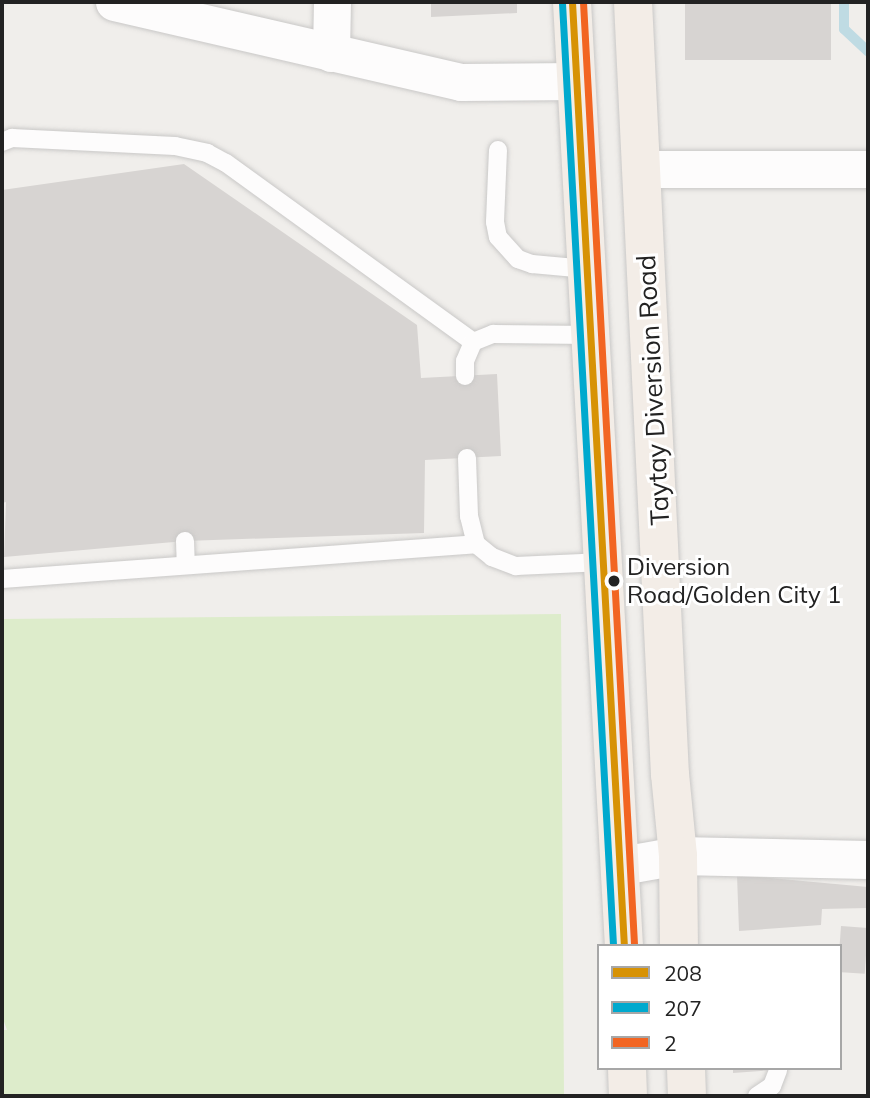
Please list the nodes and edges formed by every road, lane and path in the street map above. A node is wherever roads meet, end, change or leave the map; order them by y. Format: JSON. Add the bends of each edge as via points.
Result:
{"nodes":[{"id":1,"x":114,"y":2,"type":"edge"},
{"id":2,"x":332,"y":2,"type":"edge"},
{"id":3,"x":572,"y":2,"type":"edge"},
{"id":4,"x":633,"y":2,"type":"edge"},
{"id":5,"x":155,"y":6,"type":"edge"},
{"id":6,"x":331,"y":53,"type":"junction"},
{"id":7,"x":576,"y":81,"type":"junction"},
{"id":8,"x":2,"y":142,"type":"edge"},
{"id":9,"x":498,"y":149,"type":"dead end"},
{"id":10,"x":643,"y":169,"type":"junction"},
{"id":11,"x":868,"y":169,"type":"edge"},
{"id":12,"x":587,"y":269,"type":"junction"},
{"id":13,"x":591,"y":335,"type":"junction"},
{"id":14,"x":473,"y":342,"type":"junction"},
{"id":15,"x":465,"y":376,"type":"dead end"},
{"id":16,"x":467,"y":458,"type":"dead end"},
{"id":17,"x":185,"y":541,"type":"dead end"},
{"id":18,"x":476,"y":544,"type":"junction"},
{"id":19,"x":604,"y":562,"type":"junction"},
{"id":20,"x":186,"y":565,"type":"junction"},
{"id":21,"x":2,"y":579,"type":"edge"},
{"id":22,"x":678,"y":856,"type":"junction"},
{"id":23,"x":868,"y":860,"type":"edge"},
{"id":24,"x":622,"y":866,"type":"junction"},
{"id":25,"x":624,"y":944,"type":"edge"},
{"id":26,"x":679,"y":944,"type":"edge"},
{"id":27,"x":627,"y":1070,"type":"edge"},
{"id":28,"x":686,"y":1070,"type":"edge"},
{"id":29,"x":778,"y":1070,"type":"edge"},
{"id":30,"x":628,"y":1096,"type":"edge"},
{"id":31,"x":687,"y":1096,"type":"edge"},
{"id":32,"x":757,"y":1096,"type":"edge"}],
"edges":[{"from":1,"to":5,"type":"street"},
{"from":2,"to":6,"type":"street"},
{"from":3,"to":7,"type":"main road"},
{"from":4,"to":10,"type":"main road","name":"Taytay Diversion Road"},
{"from":5,"to":6,"type":"street"},
{"from":6,"to":7,"type":"street","via":[[461,82]]},
{"from":7,"to":12,"type":"main road"},
{"from":8,"to":14,"type":"lane","via":[[12,138],[175,146],[207,153]]},
{"from":9,"to":12,"type":"lane","via":[[498,237],[518,259]]},
{"from":10,"to":11,"type":"street"},
{"from":10,"to":22,"type":"main road","name":"Taytay Diversion Road","via":[[670,774]]},
{"from":12,"to":13,"type":"main road"},
{"from":13,"to":14,"type":"lane","via":[[493,334]]},
{"from":13,"to":19,"type":"main road"},
{"from":14,"to":15,"type":"lane"},
{"from":16,"to":18,"type":"lane","via":[[469,516]]},
{"from":17,"to":20,"type":"lane"},
{"from":18,"to":19,"type":"lane","via":[[492,557],[516,566]]},
{"from":18,"to":20,"type":"lane"},
{"from":19,"to":24,"type":"main road"},
{"from":20,"to":21,"type":"lane"},
{"from":22,"to":23,"type":"street"},
{"from":22,"to":24,"type":"street"},
{"from":22,"to":26,"type":"main road","name":"Taytay Diversion Road"},
{"from":24,"to":25,"type":"main road"},
{"from":27,"to":30,"type":"main road"},
{"from":28,"to":31,"type":"main road"},
{"from":29,"to":32,"type":"lane","via":[[772,1086]]}]}
